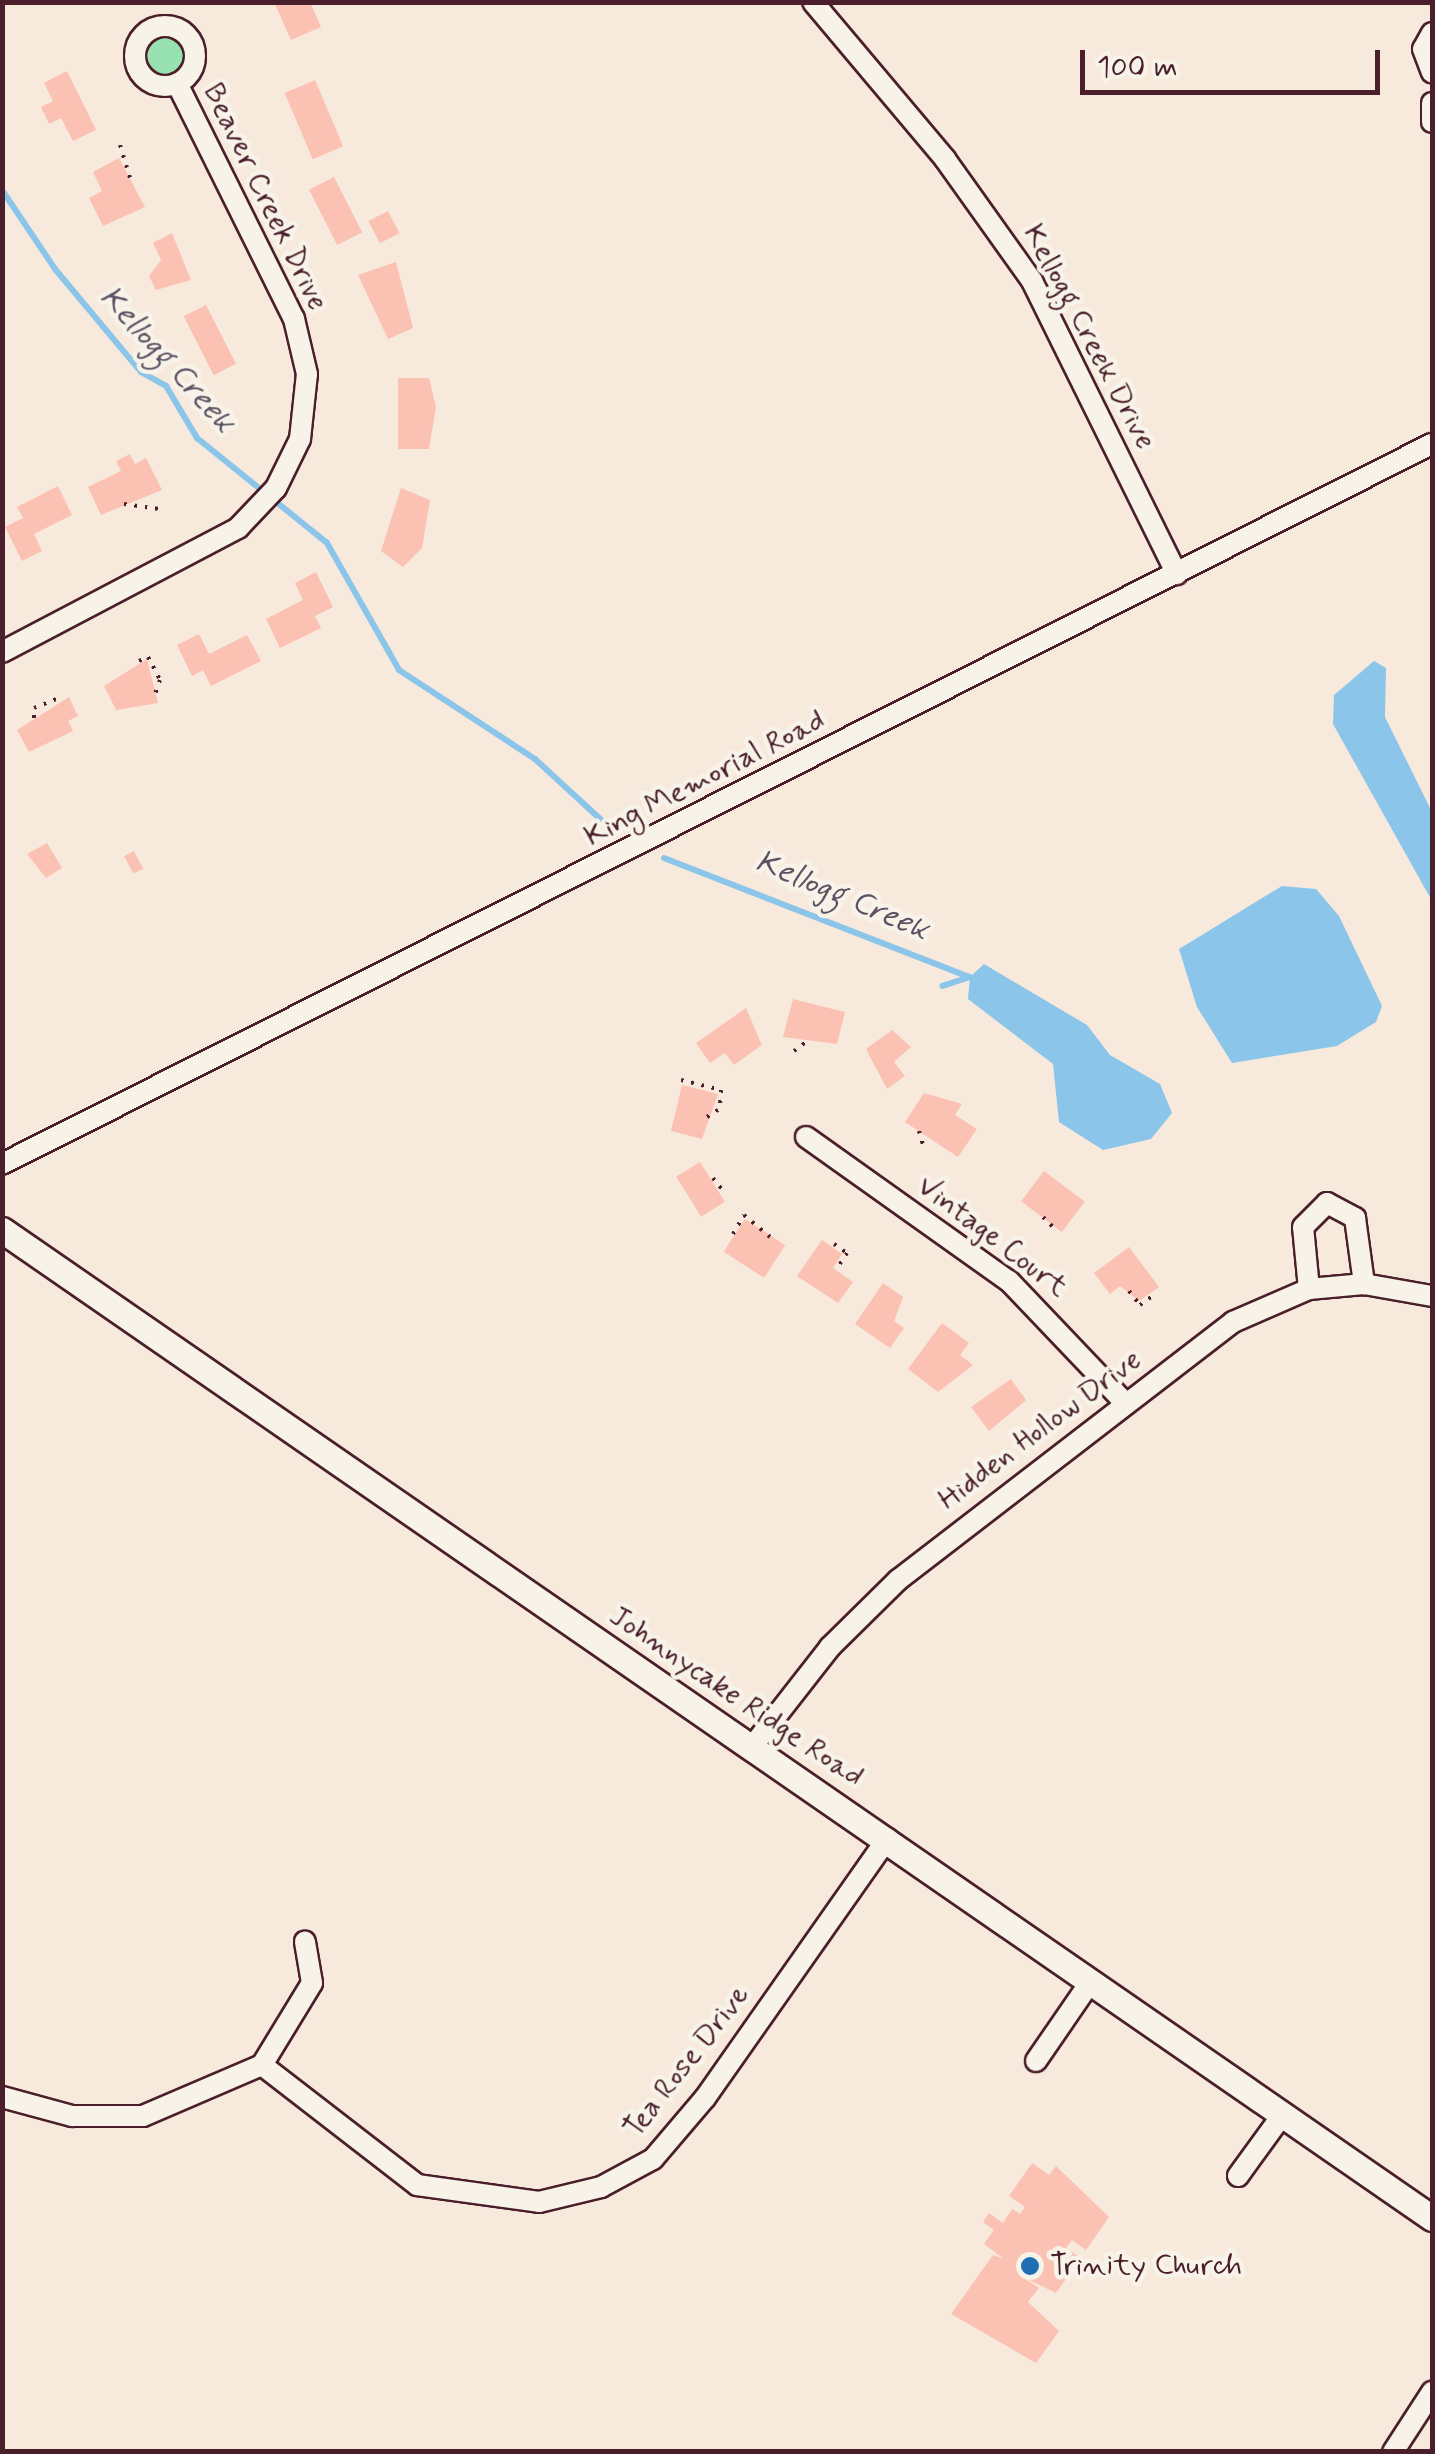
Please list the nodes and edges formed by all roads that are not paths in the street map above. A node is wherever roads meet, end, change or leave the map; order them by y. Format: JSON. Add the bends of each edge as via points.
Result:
{"nodes":[{"id":1,"x":813,"y":2,"type":"edge"},
{"id":2,"x":1432,"y":32,"type":"edge"},
{"id":3,"x":1432,"y":72,"type":"edge"},
{"id":4,"x":177,"y":83,"type":"dead end"},
{"id":5,"x":1432,"y":102,"type":"edge"},
{"id":6,"x":1432,"y":122,"type":"edge"},
{"id":7,"x":1432,"y":444,"type":"edge"},
{"id":8,"x":1177,"y":574,"type":"junction"},
{"id":9,"x":2,"y":652,"type":"edge"},
{"id":10,"x":806,"y":1137,"type":"dead end"},
{"id":11,"x":2,"y":1164,"type":"edge"},
{"id":12,"x":2,"y":1230,"type":"edge"},
{"id":13,"x":1364,"y":1284,"type":"junction"},
{"id":14,"x":1309,"y":1289,"type":"junction"},
{"id":15,"x":1432,"y":1296,"type":"edge"},
{"id":16,"x":1125,"y":1403,"type":"junction"},
{"id":17,"x":752,"y":1748,"type":"junction"},
{"id":18,"x":887,"y":1839,"type":"junction"},
{"id":19,"x":306,"y":1942,"type":"dead end"},
{"id":20,"x":1091,"y":1980,"type":"junction"},
{"id":21,"x":1036,"y":2061,"type":"dead end"},
{"id":22,"x":262,"y":2065,"type":"junction"},
{"id":23,"x":2,"y":2097,"type":"edge"},
{"id":24,"x":1283,"y":2114,"type":"junction"},
{"id":25,"x":1238,"y":2176,"type":"dead end"},
{"id":26,"x":1432,"y":2218,"type":"edge"},
{"id":27,"x":1432,"y":2392,"type":"edge"},
{"id":28,"x":1393,"y":2452,"type":"edge"}],
"edges":[{"from":1,"to":8,"type":"street","name":"Kellogg Creek Drive","via":[[945,159],[1032,281]]},
{"from":2,"to":3,"type":"street","via":[[1424,49]]},
{"from":4,"to":9,"type":"street","name":"Beaver Creek Drive","via":[[303,350],[305,419],[276,488],[259,510],[218,541]]},
{"from":5,"to":6,"type":"street"},
{"from":7,"to":8,"type":"street","name":"King Memorial Road"},
{"from":8,"to":11,"type":"street","name":"King Memorial Road"},
{"from":10,"to":16,"type":"street","name":"Vintage Court","via":[[1008,1281]]},
{"from":12,"to":17,"type":"main road","name":"Johnnycake Ridge Road"},
{"from":13,"to":14,"type":"street","name":"Hidden Hollow Drive"},
{"from":13,"to":14,"type":"street","via":[[1356,1218],[1327,1203],[1303,1227]]},
{"from":13,"to":15,"type":"street","name":"Hidden Hollow Drive"},
{"from":14,"to":16,"type":"street","name":"Hidden Hollow Drive","via":[[1249,1312]]},
{"from":16,"to":17,"type":"street","name":"Hidden Hollow Drive","via":[[898,1580],[830,1647]]},
{"from":17,"to":18,"type":"main road","name":"Johnnycake Ridge Road"},
{"from":18,"to":20,"type":"main road","name":"Johnnycake Ridge Road"},
{"from":18,"to":22,"type":"street","name":"Tea Rose Drive","via":[[654,2159],[601,2187],[539,2202],[417,2185]]},
{"from":19,"to":22,"type":"street","via":[[312,1982]]},
{"from":20,"to":21,"type":"street"},
{"from":20,"to":24,"type":"main road","name":"Johnnycake Ridge Road"},
{"from":22,"to":23,"type":"street","via":[[143,2116],[72,2116]]},
{"from":24,"to":25,"type":"street"},
{"from":24,"to":26,"type":"main road","name":"Johnnycake Ridge Road"},
{"from":27,"to":28,"type":"street"}]}
